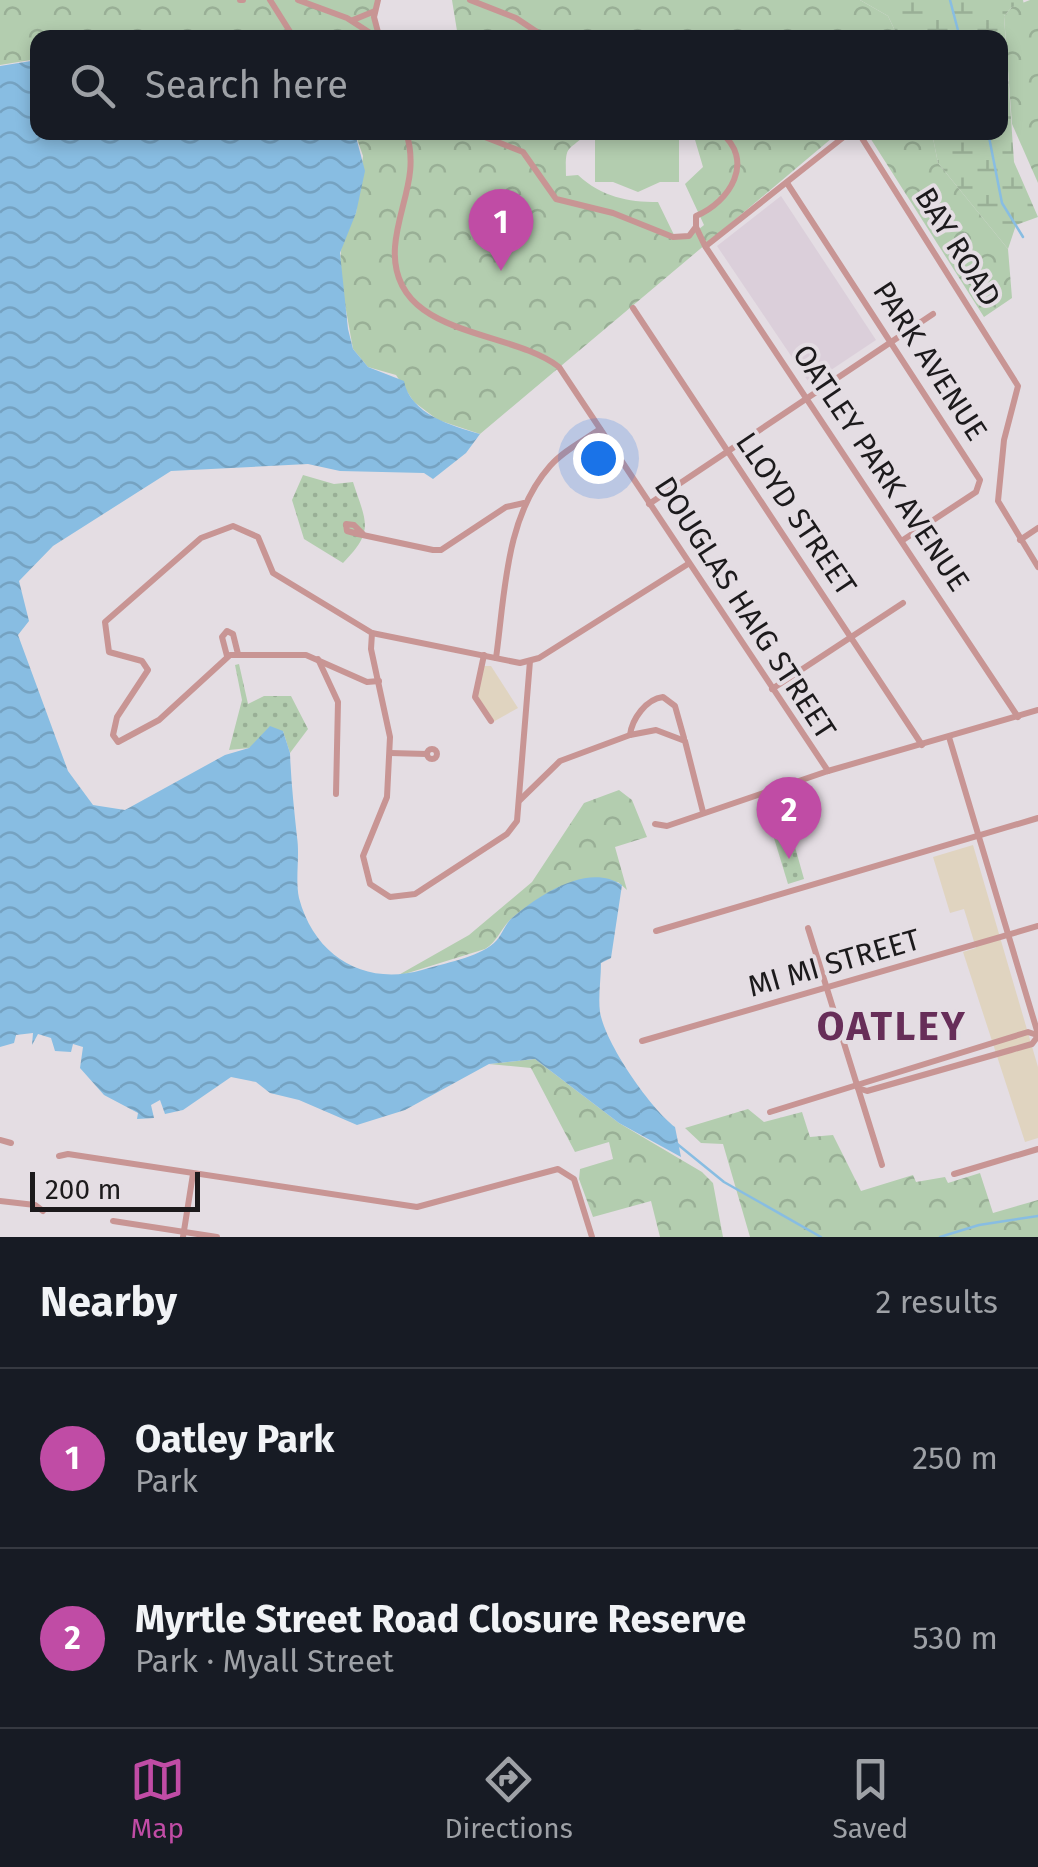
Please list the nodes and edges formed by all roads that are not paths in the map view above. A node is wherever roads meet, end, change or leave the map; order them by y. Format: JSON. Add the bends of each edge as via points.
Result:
{"nodes":[{"id":1,"x":270,"y":0,"type":"edge"},
{"id":2,"x":298,"y":0,"type":"edge"},
{"id":3,"x":378,"y":0,"type":"edge"},
{"id":4,"x":470,"y":0,"type":"edge"},
{"id":5,"x":375,"y":11,"type":"junction"},
{"id":6,"x":352,"y":20,"type":"junction"},
{"id":7,"x":289,"y":30,"type":"edge"},
{"id":8,"x":367,"y":30,"type":"edge"},
{"id":9,"x":378,"y":30,"type":"edge"},
{"id":10,"x":534,"y":30,"type":"edge"},
{"id":11,"x":407,"y":140,"type":"edge"},
{"id":12,"x":493,"y":140,"type":"edge"},
{"id":13,"x":726,"y":140,"type":"edge"},
{"id":14,"x":840,"y":140,"type":"edge"},
{"id":15,"x":863,"y":140,"type":"edge"},
{"id":16,"x":787,"y":182,"type":"junction"},
{"id":17,"x":696,"y":227,"type":"junction"},
{"id":18,"x":689,"y":235,"type":"junction"},
{"id":19,"x":706,"y":246,"type":"junction"},
{"id":20,"x":633,"y":308,"type":"dead end"},
{"id":21,"x":933,"y":314,"type":"dead end"},
{"id":22,"x":890,"y":342,"type":"junction"},
{"id":23,"x":807,"y":398,"type":"junction"},
{"id":24,"x":600,"y":429,"type":"junction"},
{"id":25,"x":726,"y":451,"type":"junction"},
{"id":26,"x":524,"y":503,"type":"junction"},
{"id":27,"x":649,"y":504,"type":"junction"},
{"id":28,"x":1038,"y":528,"type":"edge"},
{"id":29,"x":364,"y":535,"type":"dead end"},
{"id":30,"x":903,"y":540,"type":"junction"},
{"id":31,"x":1020,"y":540,"type":"junction"},
{"id":32,"x":688,"y":564,"type":"junction"},
{"id":33,"x":1038,"y":566,"type":"edge"},
{"id":34,"x":903,"y":602,"type":"dead end"},
{"id":35,"x":372,"y":632,"type":"junction"},
{"id":36,"x":851,"y":637,"type":"junction"},
{"id":37,"x":238,"y":654,"type":"junction"},
{"id":38,"x":227,"y":656,"type":"junction"},
{"id":39,"x":484,"y":656,"type":"junction"},
{"id":40,"x":318,"y":658,"type":"junction"},
{"id":41,"x":496,"y":658,"type":"junction"},
{"id":42,"x":530,"y":662,"type":"junction"},
{"id":43,"x":379,"y":681,"type":"junction"},
{"id":44,"x":772,"y":690,"type":"junction"},
{"id":45,"x":1038,"y":710,"type":"edge"},
{"id":46,"x":1018,"y":717,"type":"junction"},
{"id":47,"x":490,"y":721,"type":"dead end"},
{"id":48,"x":630,"y":735,"type":"junction"},
{"id":49,"x":948,"y":737,"type":"junction"},
{"id":50,"x":684,"y":739,"type":"junction"},
{"id":51,"x":922,"y":745,"type":"junction"},
{"id":52,"x":390,"y":753,"type":"junction"},
{"id":53,"x":426,"y":754,"type":"dead end"},
{"id":54,"x":828,"y":772,"type":"junction"},
{"id":55,"x":336,"y":794,"type":"dead end"},
{"id":56,"x":520,"y":800,"type":"junction"},
{"id":57,"x":703,"y":812,"type":"junction"},
{"id":58,"x":1038,"y":818,"type":"edge"},
{"id":59,"x":656,"y":824,"type":"dead end"},
{"id":60,"x":978,"y":836,"type":"junction"},
{"id":61,"x":1038,"y":926,"type":"edge"},
{"id":62,"x":808,"y":928,"type":"dead end"},
{"id":63,"x":656,"y":931,"type":"dead end"},
{"id":64,"x":1008,"y":935,"type":"junction"},
{"id":65,"x":827,"y":988,"type":"junction"},
{"id":66,"x":1038,"y":1035,"type":"edge"},
{"id":67,"x":642,"y":1041,"type":"dead end"},
{"id":68,"x":991,"y":1043,"type":"junction"},
{"id":69,"x":994,"y":1053,"type":"junction"},
{"id":70,"x":938,"y":1060,"type":"junction"},
{"id":71,"x":941,"y":1069,"type":"junction"},
{"id":72,"x":905,"y":1070,"type":"junction"},
{"id":73,"x":908,"y":1079,"type":"junction"},
{"id":74,"x":857,"y":1088,"type":"junction"},
{"id":75,"x":770,"y":1112,"type":"dead end"},
{"id":76,"x":0,"y":1140,"type":"edge"},
{"id":77,"x":11,"y":1143,"type":"dead end"},
{"id":78,"x":1038,"y":1149,"type":"edge"},
{"id":79,"x":59,"y":1156,"type":"dead end"},
{"id":80,"x":882,"y":1165,"type":"dead end"},
{"id":81,"x":193,"y":1174,"type":"junction"},
{"id":82,"x":954,"y":1174,"type":"dead end"},
{"id":83,"x":0,"y":1201,"type":"edge"},
{"id":84,"x":43,"y":1211,"type":"dead end"},
{"id":85,"x":113,"y":1221,"type":"dead end"},
{"id":86,"x":183,"y":1234,"type":"edge"},
{"id":87,"x":217,"y":1237,"type":"edge"},
{"id":88,"x":592,"y":1237,"type":"edge"}],
"edges":[{"from":1,"to":7,"type":"street"},
{"from":2,"to":6,"type":"street"},
{"from":3,"to":5,"type":"street"},
{"from":4,"to":10,"type":"street"},
{"from":5,"to":6,"type":"street"},
{"from":5,"to":9,"type":"street"},
{"from":6,"to":8,"type":"street"},
{"from":11,"to":24,"type":"street","name":"DOUGLAS HAIG STREET","via":[[412,179],[395,249],[416,302],[458,328],[542,354],[559,367]]},
{"from":12,"to":18,"type":"street","via":[[524,152],[556,199],[613,212],[673,237]]},
{"from":13,"to":17,"type":"street","via":[[735,152],[736,173],[726,198],[696,216]]},
{"from":14,"to":16,"type":"street"},
{"from":15,"to":31,"type":"street","name":"BAY ROAD","via":[[1018,386],[998,499]]},
{"from":16,"to":19,"type":"street"},
{"from":16,"to":22,"type":"street","name":"PARK AVENUE"},
{"from":17,"to":18,"type":"street"},
{"from":17,"to":19,"type":"street","name":"OATLEY PARK AVENUE"},
{"from":18,"to":19,"type":"street"},
{"from":19,"to":23,"type":"street","name":"OATLEY PARK AVENUE"},
{"from":20,"to":25,"type":"street","name":"LLOYD STREET"},
{"from":21,"to":22,"type":"street"},
{"from":22,"to":23,"type":"street"},
{"from":22,"to":30,"type":"street","name":"PARK AVENUE","via":[[980,484]]},
{"from":23,"to":25,"type":"street"},
{"from":23,"to":30,"type":"street","name":"OATLEY PARK AVENUE"},
{"from":24,"to":26,"type":"street","via":[[552,464]]},
{"from":24,"to":27,"type":"street","name":"DOUGLAS HAIG STREET"},
{"from":25,"to":27,"type":"street"},
{"from":25,"to":36,"type":"street","name":"LLOYD STREET"},
{"from":26,"to":29,"type":"street","via":[[506,507],[441,550]]},
{"from":26,"to":41,"type":"street"},
{"from":27,"to":32,"type":"street","name":"DOUGLAS HAIG STREET"},
{"from":28,"to":31,"type":"street"},
{"from":30,"to":46,"type":"street","name":"OATLEY PARK AVENUE"},
{"from":31,"to":33,"type":"street"},
{"from":32,"to":42,"type":"street"},
{"from":32,"to":44,"type":"street","name":"DOUGLAS HAIG STREET"},
{"from":34,"to":36,"type":"street"},
{"from":35,"to":38,"type":"street","via":[[268,567],[254,534],[239,526],[219,529],[104,627],[108,650],[142,661],[148,670],[117,716],[116,740],[125,742],[160,720]]},
{"from":35,"to":39,"type":"street"},
{"from":35,"to":43,"type":"street"},
{"from":36,"to":44,"type":"street"},
{"from":36,"to":51,"type":"street","name":"LLOYD STREET"},
{"from":37,"to":38,"type":"street"},
{"from":37,"to":38,"type":"street","via":[[234,634],[227,631]]},
{"from":37,"to":40,"type":"street"},
{"from":39,"to":41,"type":"street"},
{"from":39,"to":47,"type":"street","via":[[476,697]]},
{"from":40,"to":43,"type":"street","via":[[366,682]]},
{"from":40,"to":55,"type":"street","via":[[338,702]]},
{"from":41,"to":42,"type":"street"},
{"from":42,"to":56,"type":"street"},
{"from":43,"to":52,"type":"street"},
{"from":44,"to":54,"type":"street","name":"DOUGLAS HAIG STREET"},
{"from":45,"to":46,"type":"street"},
{"from":46,"to":49,"type":"street"},
{"from":48,"to":50,"type":"street","via":[[652,730]]},
{"from":48,"to":50,"type":"street","via":[[649,702],[663,697],[677,710]]},
{"from":48,"to":56,"type":"street","via":[[560,761]]},
{"from":49,"to":51,"type":"street"},
{"from":49,"to":60,"type":"street"},
{"from":50,"to":57,"type":"street"},
{"from":51,"to":54,"type":"street"},
{"from":52,"to":53,"type":"street"},
{"from":52,"to":56,"type":"street","via":[[387,797],[363,862],[367,879],[385,895],[415,894],[507,834],[518,821]]},
{"from":54,"to":57,"type":"street"},
{"from":57,"to":59,"type":"street"},
{"from":58,"to":60,"type":"street"},
{"from":60,"to":63,"type":"street"},
{"from":60,"to":64,"type":"street"},
{"from":61,"to":64,"type":"street","name":"MI MI STREET"},
{"from":62,"to":65,"type":"street"},
{"from":64,"to":65,"type":"street","name":"MI MI STREET"},
{"from":64,"to":66,"type":"street"},
{"from":65,"to":67,"type":"street","name":"MI MI STREET"},
{"from":65,"to":74,"type":"street"},
{"from":66,"to":68,"type":"street"},
{"from":66,"to":69,"type":"street","via":[[1032,1044]]},
{"from":68,"to":69,"type":"street"},
{"from":68,"to":70,"type":"street"},
{"from":69,"to":71,"type":"street"},
{"from":70,"to":71,"type":"street"},
{"from":70,"to":72,"type":"street"},
{"from":71,"to":73,"type":"street"},
{"from":72,"to":73,"type":"street"},
{"from":72,"to":74,"type":"street"},
{"from":73,"to":74,"type":"street"},
{"from":74,"to":75,"type":"street"},
{"from":74,"to":80,"type":"street"},
{"from":76,"to":77,"type":"street"},
{"from":78,"to":82,"type":"street"},
{"from":79,"to":81,"type":"street"},
{"from":81,"to":86,"type":"street"},
{"from":81,"to":88,"type":"street","via":[[416,1207],[551,1169],[565,1171],[576,1182]]},
{"from":83,"to":84,"type":"street"},
{"from":85,"to":86,"type":"street"},
{"from":86,"to":87,"type":"street"}]}
